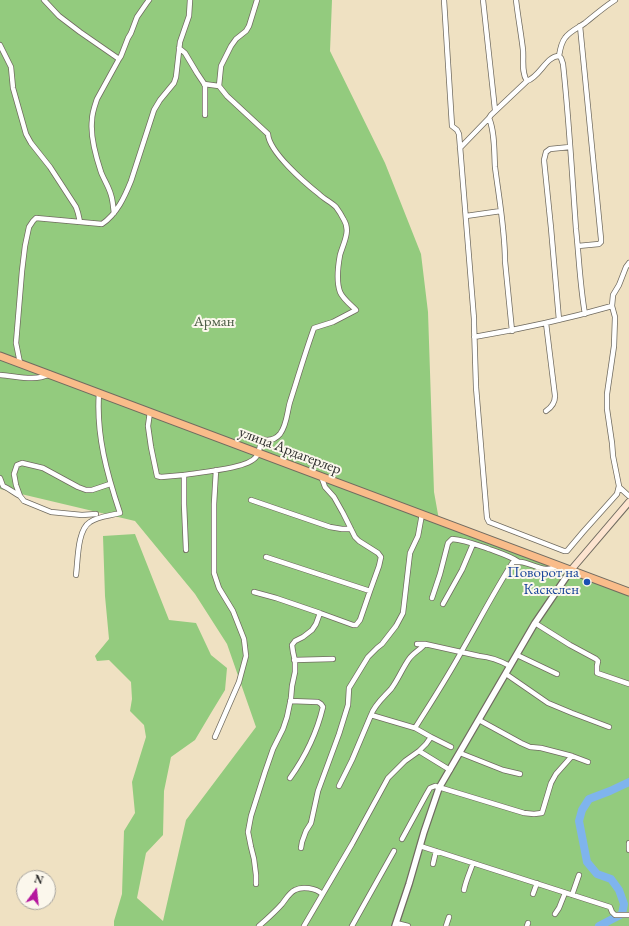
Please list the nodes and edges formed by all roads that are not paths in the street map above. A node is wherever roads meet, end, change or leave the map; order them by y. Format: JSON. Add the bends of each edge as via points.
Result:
{"nodes":[{"id":1,"x":44,"y":0,"type":"edge"},
{"id":2,"x":149,"y":0,"type":"edge"},
{"id":3,"x":190,"y":0,"type":"edge"},
{"id":4,"x":257,"y":0,"type":"edge"},
{"id":5,"x":444,"y":0,"type":"edge"},
{"id":6,"x":484,"y":0,"type":"edge"},
{"id":7,"x":516,"y":0,"type":"edge"},
{"id":8,"x":614,"y":0,"type":"edge"},
{"id":9,"x":580,"y":26,"type":"junction"},
{"id":10,"x":0,"y":45,"type":"edge"},
{"id":11,"x":179,"y":48,"type":"junction"},
{"id":12,"x":559,"y":56,"type":"junction"},
{"id":13,"x":119,"y":59,"type":"junction"},
{"id":14,"x":527,"y":81,"type":"junction"},
{"id":15,"x":204,"y":84,"type":"junction"},
{"id":16,"x":219,"y":86,"type":"junction"},
{"id":17,"x":495,"y":110,"type":"junction"},
{"id":18,"x":205,"y":115,"type":"dead end"},
{"id":19,"x":489,"y":118,"type":"junction"},
{"id":20,"x":570,"y":147,"type":"junction"},
{"id":21,"x":460,"y":148,"type":"junction"},
{"id":22,"x":501,"y":211,"type":"junction"},
{"id":23,"x":114,"y":215,"type":"junction"},
{"id":24,"x":466,"y":216,"type":"junction"},
{"id":25,"x":80,"y":222,"type":"junction"},
{"id":26,"x":578,"y":246,"type":"junction"},
{"id":27,"x":629,"y":263,"type":"edge"},
{"id":28,"x":612,"y":306,"type":"junction"},
{"id":29,"x":584,"y":314,"type":"junction"},
{"id":30,"x":559,"y":320,"type":"junction"},
{"id":31,"x":546,"y":323,"type":"junction"},
{"id":32,"x":512,"y":331,"type":"junction"},
{"id":33,"x":474,"y":337,"type":"junction"},
{"id":34,"x":0,"y":356,"type":"edge"},
{"id":35,"x":20,"y":363,"type":"junction"},
{"id":36,"x":50,"y":374,"type":"junction"},
{"id":37,"x":0,"y":375,"type":"edge"},
{"id":38,"x":99,"y":393,"type":"junction"},
{"id":39,"x":546,"y":411,"type":"dead end"},
{"id":40,"x":150,"y":412,"type":"junction"},
{"id":41,"x":258,"y":453,"type":"junction"},
{"id":42,"x":216,"y":470,"type":"junction"},
{"id":43,"x":184,"y":475,"type":"junction"},
{"id":44,"x":320,"y":476,"type":"junction"},
{"id":45,"x":0,"y":478,"type":"edge"},
{"id":46,"x":110,"y":484,"type":"junction"},
{"id":47,"x":619,"y":488,"type":"junction"},
{"id":48,"x":20,"y":496,"type":"junction"},
{"id":49,"x":629,"y":496,"type":"edge"},
{"id":50,"x":251,"y":500,"type":"dead end"},
{"id":51,"x":629,"y":502,"type":"edge"},
{"id":52,"x":96,"y":514,"type":"dead end"},
{"id":53,"x":422,"y":514,"type":"junction"},
{"id":54,"x":351,"y":529,"type":"junction"},
{"id":55,"x":473,"y":544,"type":"junction"},
{"id":56,"x":186,"y":550,"type":"dead end"},
{"id":57,"x":266,"y":557,"type":"dead end"},
{"id":58,"x":519,"y":562,"type":"junction"},
{"id":59,"x":558,"y":565,"type":"junction"},
{"id":60,"x":571,"y":570,"type":"junction"},
{"id":61,"x":76,"y":575,"type":"dead end"},
{"id":62,"x":370,"y":591,"type":"junction"},
{"id":63,"x":254,"y":592,"type":"dead end"},
{"id":64,"x":629,"y":592,"type":"edge"},
{"id":65,"x":432,"y":598,"type":"dead end"},
{"id":66,"x":443,"y":604,"type":"dead end"},
{"id":67,"x":320,"y":613,"type":"junction"},
{"id":68,"x":536,"y":623,"type":"junction"},
{"id":69,"x":417,"y":644,"type":"dead end"},
{"id":70,"x":425,"y":644,"type":"junction"},
{"id":71,"x":462,"y":652,"type":"junction"},
{"id":72,"x":517,"y":655,"type":"junction"},
{"id":73,"x":333,"y":659,"type":"dead end"},
{"id":74,"x":294,"y":660,"type":"junction"},
{"id":75,"x":510,"y":666,"type":"junction"},
{"id":76,"x":506,"y":674,"type":"junction"},
{"id":77,"x":557,"y":674,"type":"dead end"},
{"id":78,"x":629,"y":684,"type":"edge"},
{"id":79,"x":290,"y":702,"type":"junction"},
{"id":80,"x":371,"y":715,"type":"junction"},
{"id":81,"x":479,"y":720,"type":"junction"},
{"id":82,"x":609,"y":727,"type":"dead end"},
{"id":83,"x":415,"y":728,"type":"junction"},
{"id":84,"x":215,"y":737,"type":"dead end"},
{"id":85,"x":431,"y":737,"type":"junction"},
{"id":86,"x":450,"y":747,"type":"dead end"},
{"id":87,"x":419,"y":752,"type":"junction"},
{"id":88,"x":460,"y":753,"type":"junction"},
{"id":89,"x":572,"y":756,"type":"junction"},
{"id":90,"x":588,"y":762,"type":"dead end"},
{"id":91,"x":450,"y":770,"type":"junction"},
{"id":92,"x":520,"y":774,"type":"dead end"},
{"id":93,"x":290,"y":778,"type":"dead end"},
{"id":94,"x":339,"y":786,"type":"dead end"},
{"id":95,"x":439,"y":788,"type":"junction"},
{"id":96,"x":402,"y":839,"type":"dead end"},
{"id":97,"x":629,"y":844,"type":"edge"},
{"id":98,"x":420,"y":846,"type":"junction"},
{"id":99,"x":301,"y":848,"type":"dead end"},
{"id":100,"x":629,"y":850,"type":"edge"},
{"id":101,"x":394,"y":851,"type":"dead end"},
{"id":102,"x":436,"y":851,"type":"junction"},
{"id":103,"x":473,"y":863,"type":"junction"},
{"id":104,"x":433,"y":864,"type":"dead end"},
{"id":105,"x":579,"y":875,"type":"dead end"},
{"id":106,"x":537,"y":883,"type":"junction"},
{"id":107,"x":256,"y":884,"type":"dead end"},
{"id":108,"x":464,"y":890,"type":"dead end"},
{"id":109,"x":565,"y":892,"type":"junction"},
{"id":110,"x":322,"y":894,"type":"junction"},
{"id":111,"x":533,"y":894,"type":"dead end"},
{"id":112,"x":572,"y":895,"type":"junction"},
{"id":113,"x":555,"y":914,"type":"dead end"},
{"id":114,"x":629,"y":915,"type":"edge"},
{"id":115,"x":449,"y":917,"type":"dead end"},
{"id":116,"x":396,"y":924,"type":"edge"},
{"id":117,"x":259,"y":926,"type":"edge"},
{"id":118,"x":304,"y":926,"type":"edge"},
{"id":119,"x":352,"y":926,"type":"edge"},
{"id":120,"x":408,"y":926,"type":"edge"},
{"id":121,"x":446,"y":926,"type":"edge"}],
"edges":[{"from":1,"to":13,"type":"street","via":[[59,16]]},
{"from":2,"to":13,"type":"street","via":[[137,17]]},
{"from":3,"to":11,"type":"street","via":[[189,16]]},
{"from":4,"to":16,"type":"street","via":[[250,26],[236,39],[221,66]]},
{"from":5,"to":21,"type":"street","via":[[452,126],[459,134]]},
{"from":6,"to":17,"type":"street"},
{"from":7,"to":14,"type":"street"},
{"from":8,"to":9,"type":"street"},
{"from":9,"to":12,"type":"street","via":[[564,39]]},
{"from":9,"to":26,"type":"street","via":[[601,242]]},
{"from":10,"to":25,"type":"street","via":[[11,67],[13,88],[26,134],[76,207]]},
{"from":11,"to":15,"type":"street","via":[[185,53]]},
{"from":11,"to":23,"type":"street","via":[[174,83],[154,110],[131,181]]},
{"from":12,"to":14,"type":"street","via":[[550,60]]},
{"from":12,"to":20,"type":"street","via":[[563,64]]},
{"from":13,"to":23,"type":"street","via":[[97,99],[92,120],[96,154],[111,193]]},
{"from":14,"to":17,"type":"street"},
{"from":15,"to":16,"type":"street"},
{"from":15,"to":18,"type":"street"},
{"from":16,"to":41,"type":"street","via":[[268,134],[268,139],[280,157],[299,178],[336,207],[345,221],[347,227],[338,266],[338,282],[340,292],[356,310],[314,328],[284,427],[276,438],[261,439]]},
{"from":17,"to":19,"type":"street"},
{"from":19,"to":21,"type":"street"},
{"from":19,"to":22,"type":"street","via":[[493,133]]},
{"from":20,"to":26,"type":"street"},
{"from":20,"to":30,"type":"street","via":[[550,149],[546,152],[544,160]]},
{"from":21,"to":24,"type":"street"},
{"from":22,"to":24,"type":"street"},
{"from":22,"to":32,"type":"street"},
{"from":23,"to":25,"type":"street","via":[[102,224]]},
{"from":24,"to":33,"type":"street"},
{"from":25,"to":35,"type":"street","via":[[36,218],[29,227],[16,328]]},
{"from":26,"to":29,"type":"street"},
{"from":27,"to":28,"type":"street","via":[[612,294]]},
{"from":28,"to":29,"type":"street"},
{"from":28,"to":47,"type":"street","via":[[615,317],[614,346],[607,409]]},
{"from":29,"to":30,"type":"street"},
{"from":30,"to":31,"type":"street"},
{"from":31,"to":32,"type":"street"},
{"from":31,"to":39,"type":"street","via":[[555,396],[555,402]]},
{"from":32,"to":33,"type":"street"},
{"from":33,"to":47,"type":"street","via":[[478,422],[487,521],[568,551],[617,494]]},
{"from":34,"to":35,"type":"main road","name":"улица Ардагерлер"},
{"from":35,"to":36,"type":"main road","name":"улица Ардагерлер"},
{"from":36,"to":37,"type":"street","via":[[42,378]]},
{"from":36,"to":38,"type":"main road","name":"улица Ардагерлер"},
{"from":38,"to":40,"type":"main road","name":"улица Ардагерлер"},
{"from":38,"to":46,"type":"street","via":[[100,431]]},
{"from":40,"to":41,"type":"main road","name":"улица Ардагерлер"},
{"from":40,"to":43,"type":"street","via":[[148,426],[157,476]]},
{"from":41,"to":42,"type":"street","via":[[248,463]]},
{"from":41,"to":44,"type":"main road","name":"улица Ардагерлер"},
{"from":42,"to":43,"type":"street"},
{"from":42,"to":84,"type":"street","via":[[214,573],[244,639],[246,656],[239,682]]},
{"from":43,"to":56,"type":"street"},
{"from":44,"to":53,"type":"main road","name":"улица Ардагерлер"},
{"from":44,"to":54,"type":"street"},
{"from":45,"to":48,"type":"street","via":[[3,486]]},
{"from":46,"to":48,"type":"street","via":[[86,490],[43,468],[22,463],[17,465],[14,474]]},
{"from":46,"to":61,"type":"street","via":[[120,513],[89,522],[82,532]]},
{"from":47,"to":49,"type":"street"},
{"from":48,"to":52,"type":"street","via":[[51,512]]},
{"from":50,"to":54,"type":"street","via":[[330,527]]},
{"from":51,"to":60,"type":"main road"},
{"from":53,"to":59,"type":"main road","name":"улица Ардагерлер"},
{"from":53,"to":99,"type":"street","via":[[418,536],[410,553],[403,613],[382,644],[368,657],[349,688],[348,705]]},
{"from":54,"to":62,"type":"street","via":[[359,542],[381,557]]},
{"from":55,"to":58,"type":"street"},
{"from":55,"to":65,"type":"street","via":[[457,539],[452,539],[448,543]]},
{"from":55,"to":66,"type":"street"},
{"from":57,"to":62,"type":"street"},
{"from":58,"to":59,"type":"street","via":[[550,569]]},
{"from":58,"to":71,"type":"street","via":[[513,562],[502,579]]},
{"from":59,"to":60,"type":"main road","name":"улица Ардагерлер"},
{"from":60,"to":64,"type":"main road","name":"улица Ардагерлер"},
{"from":60,"to":68,"type":"street"},
{"from":62,"to":67,"type":"street","via":[[356,625]]},
{"from":63,"to":67,"type":"street"},
{"from":67,"to":74,"type":"street","via":[[312,630],[292,645]]},
{"from":68,"to":72,"type":"street"},
{"from":68,"to":78,"type":"street","via":[[596,659],[597,673]]},
{"from":69,"to":70,"type":"street"},
{"from":70,"to":71,"type":"street"},
{"from":70,"to":80,"type":"street","via":[[409,658],[391,689]]},
{"from":71,"to":75,"type":"street","via":[[488,656]]},
{"from":71,"to":83,"type":"street"},
{"from":72,"to":75,"type":"street"},
{"from":72,"to":77,"type":"street"},
{"from":73,"to":74,"type":"street"},
{"from":74,"to":79,"type":"street","via":[[295,672]]},
{"from":75,"to":76,"type":"street"},
{"from":76,"to":81,"type":"street"},
{"from":76,"to":82,"type":"street","via":[[548,703]]},
{"from":79,"to":93,"type":"street","via":[[318,702],[323,707],[308,750]]},
{"from":79,"to":107,"type":"street","via":[[283,729],[256,797],[248,829]]},
{"from":80,"to":83,"type":"street"},
{"from":80,"to":94,"type":"street"},
{"from":81,"to":88,"type":"street"},
{"from":81,"to":89,"type":"street","via":[[521,743]]},
{"from":83,"to":85,"type":"street"},
{"from":85,"to":86,"type":"street"},
{"from":85,"to":87,"type":"street"},
{"from":87,"to":91,"type":"street"},
{"from":87,"to":110,"type":"street","via":[[405,761],[388,778]]},
{"from":88,"to":91,"type":"street"},
{"from":88,"to":92,"type":"street"},
{"from":89,"to":90,"type":"street"},
{"from":89,"to":95,"type":"street","via":[[556,774],[542,813],[539,814],[524,813]]},
{"from":91,"to":95,"type":"street"},
{"from":95,"to":96,"type":"street","via":[[430,788]]},
{"from":95,"to":98,"type":"street"},
{"from":97,"to":100,"type":"street"},
{"from":98,"to":102,"type":"street"},
{"from":98,"to":116,"type":"street"},
{"from":101,"to":119,"type":"street"},
{"from":102,"to":103,"type":"street"},
{"from":102,"to":104,"type":"street"},
{"from":103,"to":106,"type":"street"},
{"from":103,"to":108,"type":"street"},
{"from":105,"to":112,"type":"street"},
{"from":106,"to":109,"type":"street"},
{"from":106,"to":111,"type":"street"},
{"from":109,"to":112,"type":"street"},
{"from":109,"to":113,"type":"street"},
{"from":110,"to":117,"type":"street","via":[[319,890],[309,888],[294,890]]},
{"from":110,"to":118,"type":"street"},
{"from":112,"to":114,"type":"street","via":[[610,907],[615,915]]},
{"from":115,"to":121,"type":"street"},
{"from":116,"to":120,"type":"street"}]}
